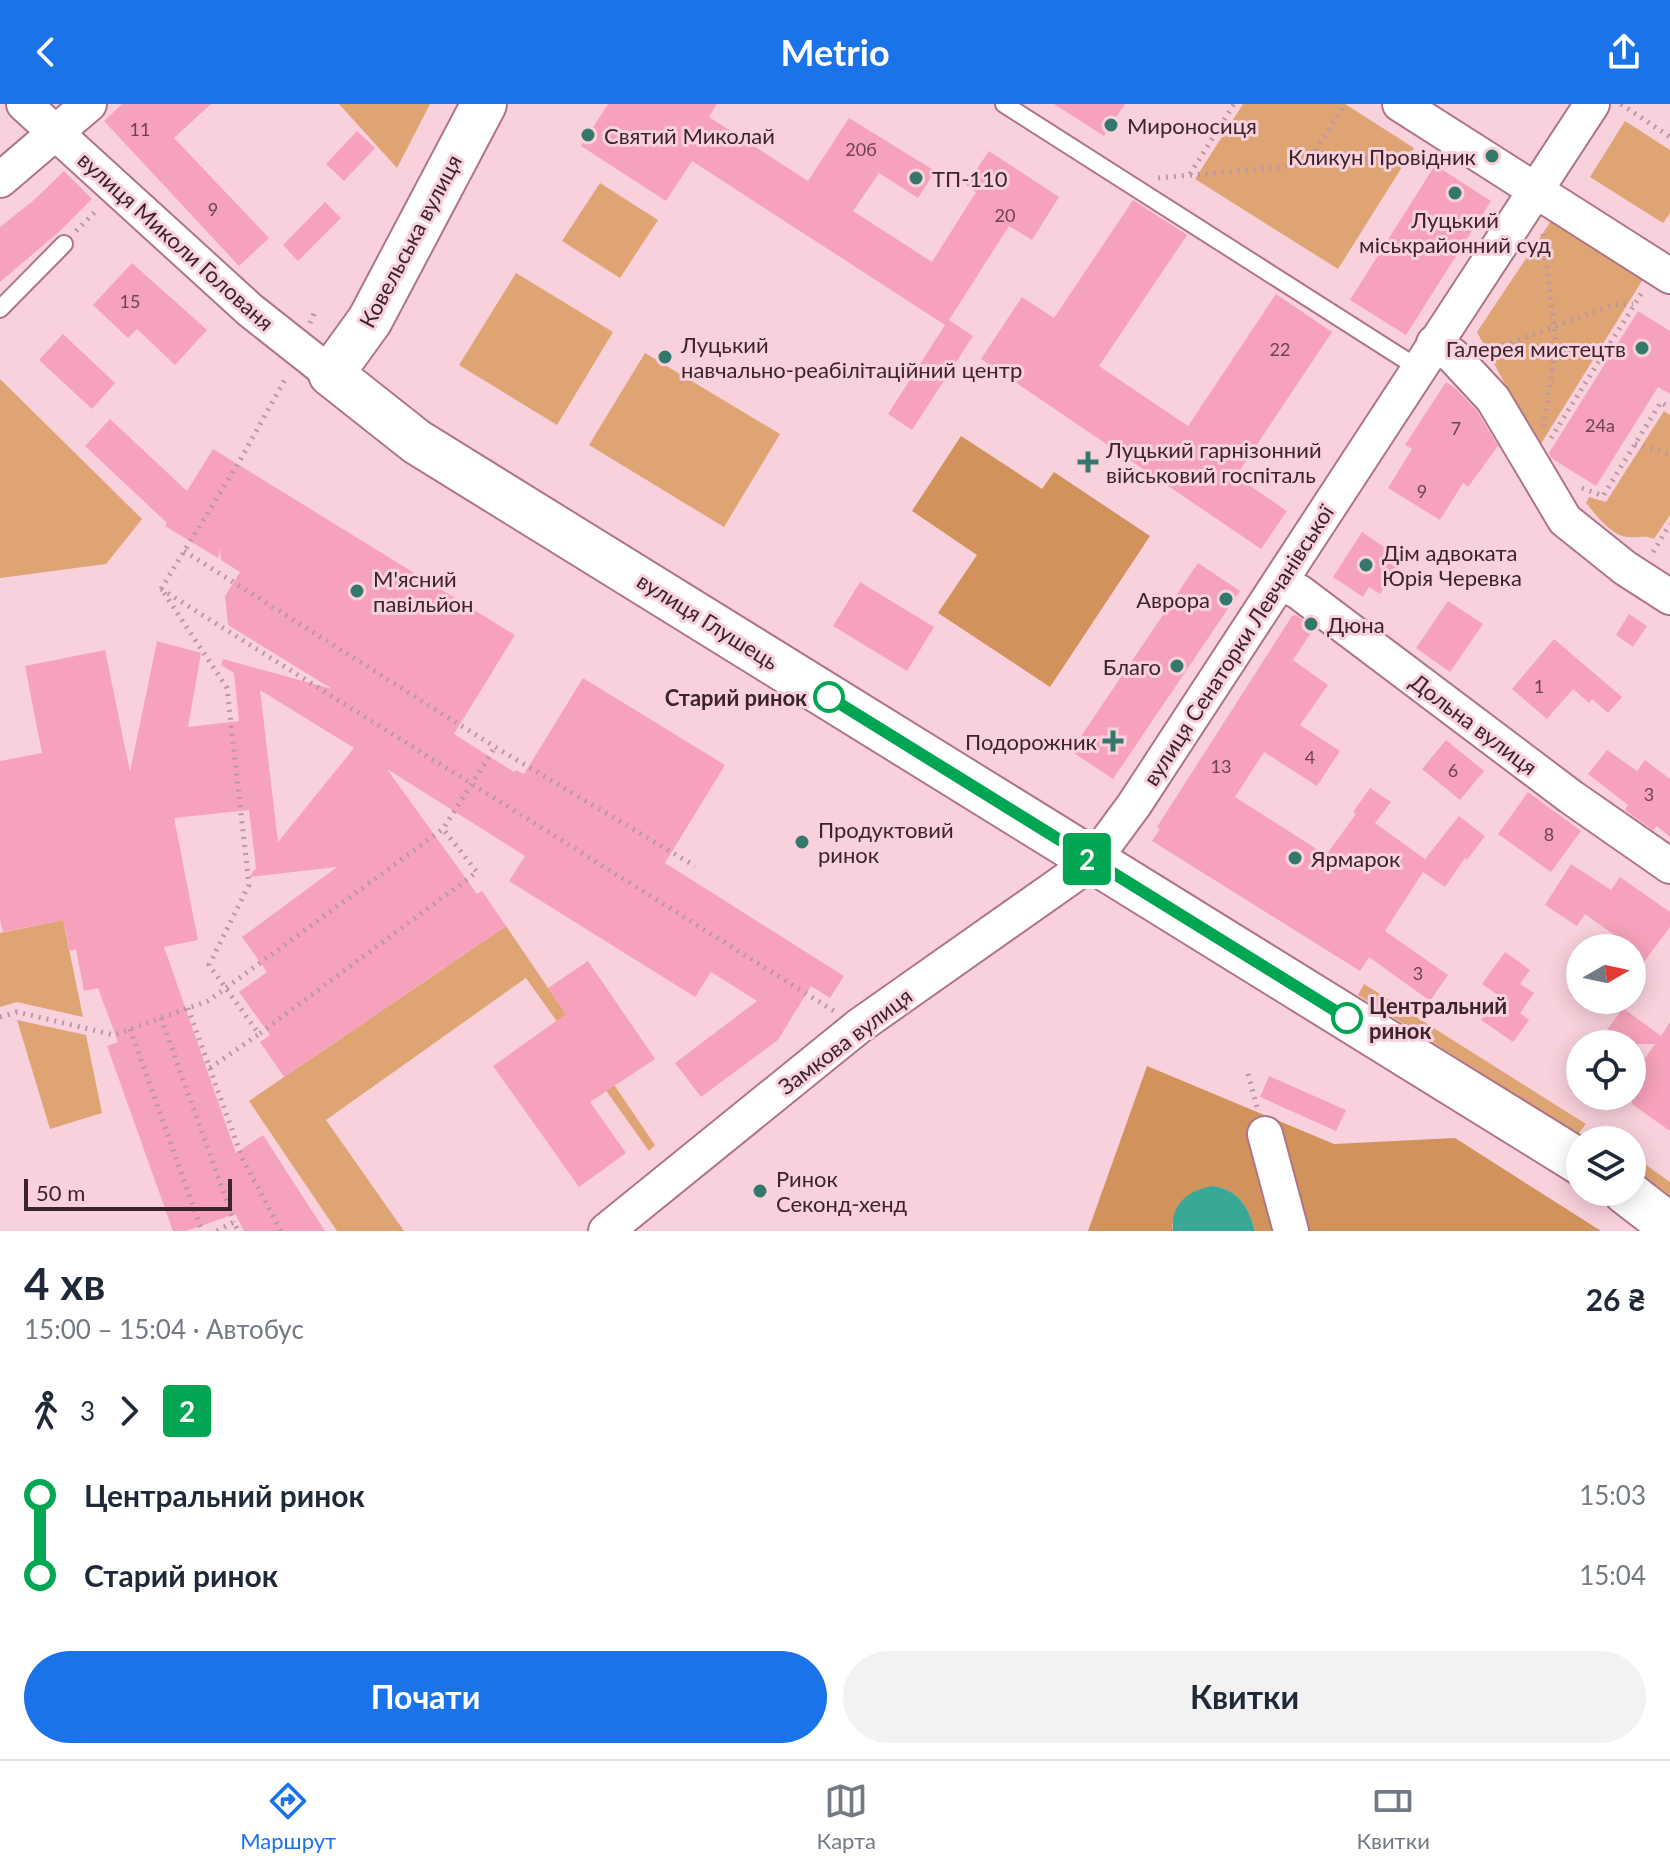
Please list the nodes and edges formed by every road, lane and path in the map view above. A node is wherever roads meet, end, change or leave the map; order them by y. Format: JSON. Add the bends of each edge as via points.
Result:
{"nodes":[{"id":1,"x":24,"y":104,"type":"edge"},
{"id":2,"x":89,"y":104,"type":"edge"},
{"id":3,"x":484,"y":104,"type":"edge"},
{"id":4,"x":1004,"y":104,"type":"edge"},
{"id":5,"x":1234,"y":104,"type":"edge"},
{"id":6,"x":1345,"y":104,"type":"edge"},
{"id":7,"x":1400,"y":104,"type":"edge"},
{"id":8,"x":1592,"y":104,"type":"edge"},
{"id":9,"x":1621,"y":104,"type":"edge"},
{"id":10,"x":56,"y":133,"type":"junction"},
{"id":11,"x":1670,"y":137,"type":"edge"},
{"id":12,"x":1422,"y":155,"type":"dead end"},
{"id":13,"x":1306,"y":165,"type":"junction"},
{"id":14,"x":1190,"y":175,"type":"junction"},
{"id":15,"x":0,"y":180,"type":"edge"},
{"id":16,"x":1125,"y":180,"type":"junction"},
{"id":17,"x":117,"y":189,"type":"junction"},
{"id":18,"x":1538,"y":205,"type":"junction"},
{"id":19,"x":64,"y":244,"type":"joint"},
{"id":20,"x":1664,"y":272,"type":"edge"},
{"id":21,"x":1634,"y":304,"type":"junction"},
{"id":22,"x":0,"y":309,"type":"edge"},
{"id":23,"x":316,"y":309,"type":"dead end"},
{"id":24,"x":1555,"y":326,"type":"junction"},
{"id":25,"x":1496,"y":348,"type":"dead end"},
{"id":26,"x":1426,"y":355,"type":"junction"},
{"id":27,"x":315,"y":362,"type":"junction"},
{"id":28,"x":1670,"y":408,"type":"edge"},
{"id":29,"x":1635,"y":444,"type":"junction"},
{"id":30,"x":1670,"y":454,"type":"edge"},
{"id":31,"x":1536,"y":461,"type":"junction"},
{"id":32,"x":1577,"y":486,"type":"dead end"},
{"id":33,"x":1670,"y":524,"type":"edge"},
{"id":34,"x":184,"y":551,"type":"junction"},
{"id":35,"x":1647,"y":563,"type":"dead end"},
{"id":36,"x":1280,"y":582,"type":"junction"},
{"id":37,"x":161,"y":589,"type":"junction"},
{"id":38,"x":1670,"y":597,"type":"edge"},
{"id":39,"x":495,"y":747,"type":"junction"},
{"id":40,"x":472,"y":784,"type":"junction"},
{"id":41,"x":443,"y":829,"type":"junction"},
{"id":42,"x":1092,"y":862,"type":"junction"},
{"id":43,"x":695,"y":866,"type":"dead end"},
{"id":44,"x":1670,"y":866,"type":"edge"},
{"id":45,"x":226,"y":989,"type":"junction"},
{"id":46,"x":188,"y":1008,"type":"junction"},
{"id":47,"x":0,"y":1017,"type":"edge"},
{"id":48,"x":161,"y":1018,"type":"junction"},
{"id":49,"x":859,"y":1026,"type":"junction"},
{"id":50,"x":130,"y":1029,"type":"junction"},
{"id":51,"x":259,"y":1034,"type":"junction"},
{"id":52,"x":210,"y":1068,"type":"junction"},
{"id":53,"x":1265,"y":1134,"type":"dead end"},
{"id":54,"x":1566,"y":1153,"type":"edge"},
{"id":55,"x":1644,"y":1206,"type":"edge"},
{"id":56,"x":234,"y":1222,"type":"junction"},
{"id":57,"x":1670,"y":1226,"type":"edge"},
{"id":58,"x":202,"y":1231,"type":"edge"},
{"id":59,"x":217,"y":1231,"type":"edge"},
{"id":60,"x":238,"y":1231,"type":"edge"},
{"id":61,"x":281,"y":1231,"type":"edge"},
{"id":62,"x":606,"y":1231,"type":"edge"},
{"id":63,"x":1291,"y":1231,"type":"edge"}],
"edges":[{"from":1,"to":10,"type":"street","name":"вулиця Миколи Голованя"},
{"from":2,"to":10,"type":"street"},
{"from":3,"to":27,"type":"main road","name":"Ковельська вулиця","via":[[370,320]]},
{"from":4,"to":16,"type":"lane"},
{"from":5,"to":14,"type":"path"},
{"from":6,"to":13,"type":"path"},
{"from":7,"to":18,"type":"street"},
{"from":8,"to":18,"type":"street","name":"вулиця Сенаторки Левчанівської"},
{"from":9,"to":11,"type":"path"},
{"from":10,"to":15,"type":"street"},
{"from":10,"to":17,"type":"street","name":"вулиця Миколи Голованя"},
{"from":12,"to":13,"type":"path"},
{"from":13,"to":14,"type":"path"},
{"from":14,"to":16,"type":"path"},
{"from":16,"to":26,"type":"lane"},
{"from":17,"to":19,"type":"path"},
{"from":17,"to":27,"type":"street","name":"вулиця Миколи Голованя"},
{"from":18,"to":20,"type":"street"},
{"from":18,"to":24,"type":"path"},
{"from":18,"to":26,"type":"street","name":"вулиця Сенаторки Левчанівської"},
{"from":19,"to":22,"type":"lane"},
{"from":20,"to":21,"type":"path"},
{"from":21,"to":24,"type":"path","via":[[1613,305]]},
{"from":21,"to":31,"type":"path"},
{"from":23,"to":27,"type":"path"},
{"from":24,"to":25,"type":"path"},
{"from":24,"to":31,"type":"path"},
{"from":26,"to":31,"type":"street","via":[[1453,356],[1493,399]]},
{"from":26,"to":36,"type":"street","name":"вулиця Сенаторки Левчанівської"},
{"from":27,"to":34,"type":"path","via":[[286,377]]},
{"from":27,"to":42,"type":"main road","name":"вулиця Глушець","via":[[417,442]]},
{"from":28,"to":29,"type":"path","via":[[1661,402]]},
{"from":29,"to":30,"type":"path"},
{"from":29,"to":32,"type":"path","via":[[1603,496]]},
{"from":31,"to":38,"type":"street","via":[[1565,520]]},
{"from":33,"to":35,"type":"path"},
{"from":34,"to":37,"type":"path"},
{"from":34,"to":39,"type":"path"},
{"from":36,"to":42,"type":"street","name":"вулиця Сенаторки Левчанівської"},
{"from":36,"to":44,"type":"street","name":"Дольна вулиця"},
{"from":37,"to":40,"type":"path"},
{"from":37,"to":45,"type":"path","via":[[227,688],[249,885],[209,965]]},
{"from":39,"to":40,"type":"path"},
{"from":39,"to":43,"type":"path"},
{"from":40,"to":41,"type":"path"},
{"from":40,"to":49,"type":"path"},
{"from":41,"to":45,"type":"path"},
{"from":41,"to":51,"type":"path","via":[[477,872]]},
{"from":42,"to":49,"type":"street","name":"Замкова вулиця"},
{"from":42,"to":54,"type":"main road","name":"вулиця Глушець"},
{"from":45,"to":46,"type":"path"},
{"from":45,"to":51,"type":"path"},
{"from":46,"to":48,"type":"path"},
{"from":46,"to":52,"type":"path"},
{"from":47,"to":50,"type":"path","via":[[17,1012],[114,1035]]},
{"from":48,"to":50,"type":"path"},
{"from":48,"to":56,"type":"path"},
{"from":49,"to":62,"type":"street","name":"Замкова вулиця"},
{"from":50,"to":58,"type":"path"},
{"from":51,"to":52,"type":"path"},
{"from":52,"to":61,"type":"path","via":[[243,1160]]},
{"from":53,"to":63,"type":"street"},
{"from":55,"to":57,"type":"main road"},
{"from":56,"to":59,"type":"path"},
{"from":56,"to":60,"type":"path"}]}
